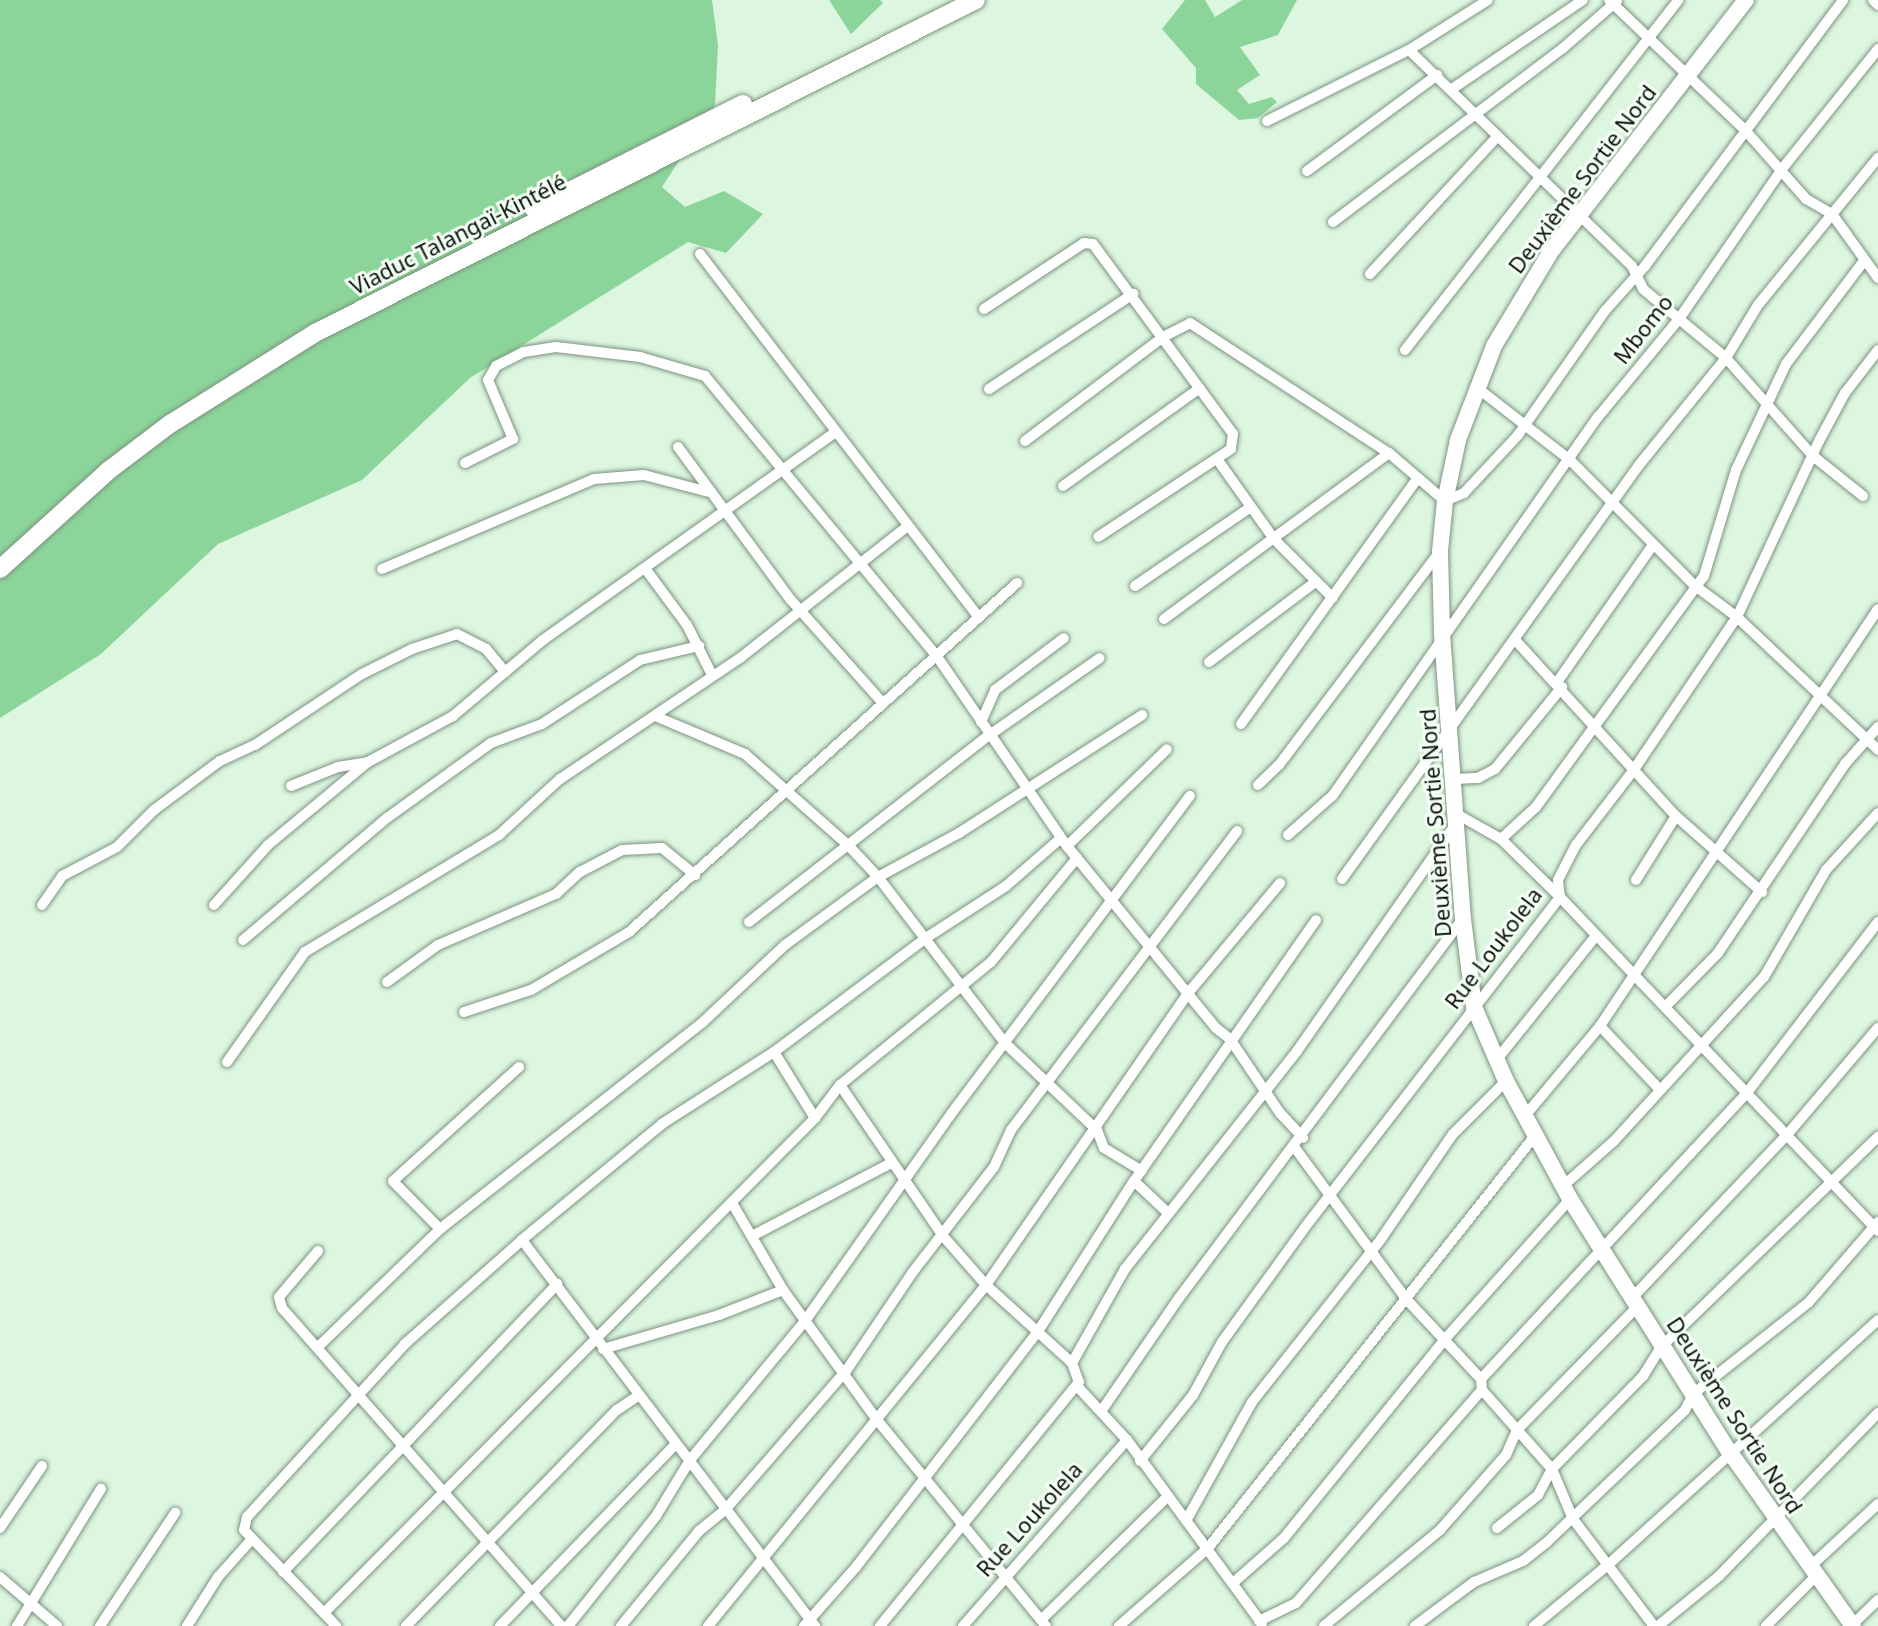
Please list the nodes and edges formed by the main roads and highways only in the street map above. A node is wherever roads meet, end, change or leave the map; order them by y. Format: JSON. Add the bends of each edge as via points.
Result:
{"nodes":[{"id":1,"x":949,"y":0,"type":"edge"},
{"id":2,"x":976,"y":0,"type":"edge"},
{"id":3,"x":1746,"y":0,"type":"edge"},
{"id":4,"x":0,"y":552,"type":"edge"},
{"id":5,"x":0,"y":569,"type":"edge"},
{"id":6,"x":1852,"y":1626,"type":"edge"}],
"edges":[{"from":1,"to":4,"type":"highway","name":"Viaduc Talangaï-Kintélé","via":[[310,322],[164,415],[46,508]]},
{"from":2,"to":5,"type":"highway","name":"Viaduc Talangaï-Kintélé","via":[[315,333],[212,396],[120,462]]},
{"from":3,"to":6,"type":"main road","name":"Deuxième Sortie Nord","via":[[1522,297],[1476,387],[1445,501],[1442,634],[1474,1007],[1506,1081],[1566,1192],[1729,1451]]}]}
